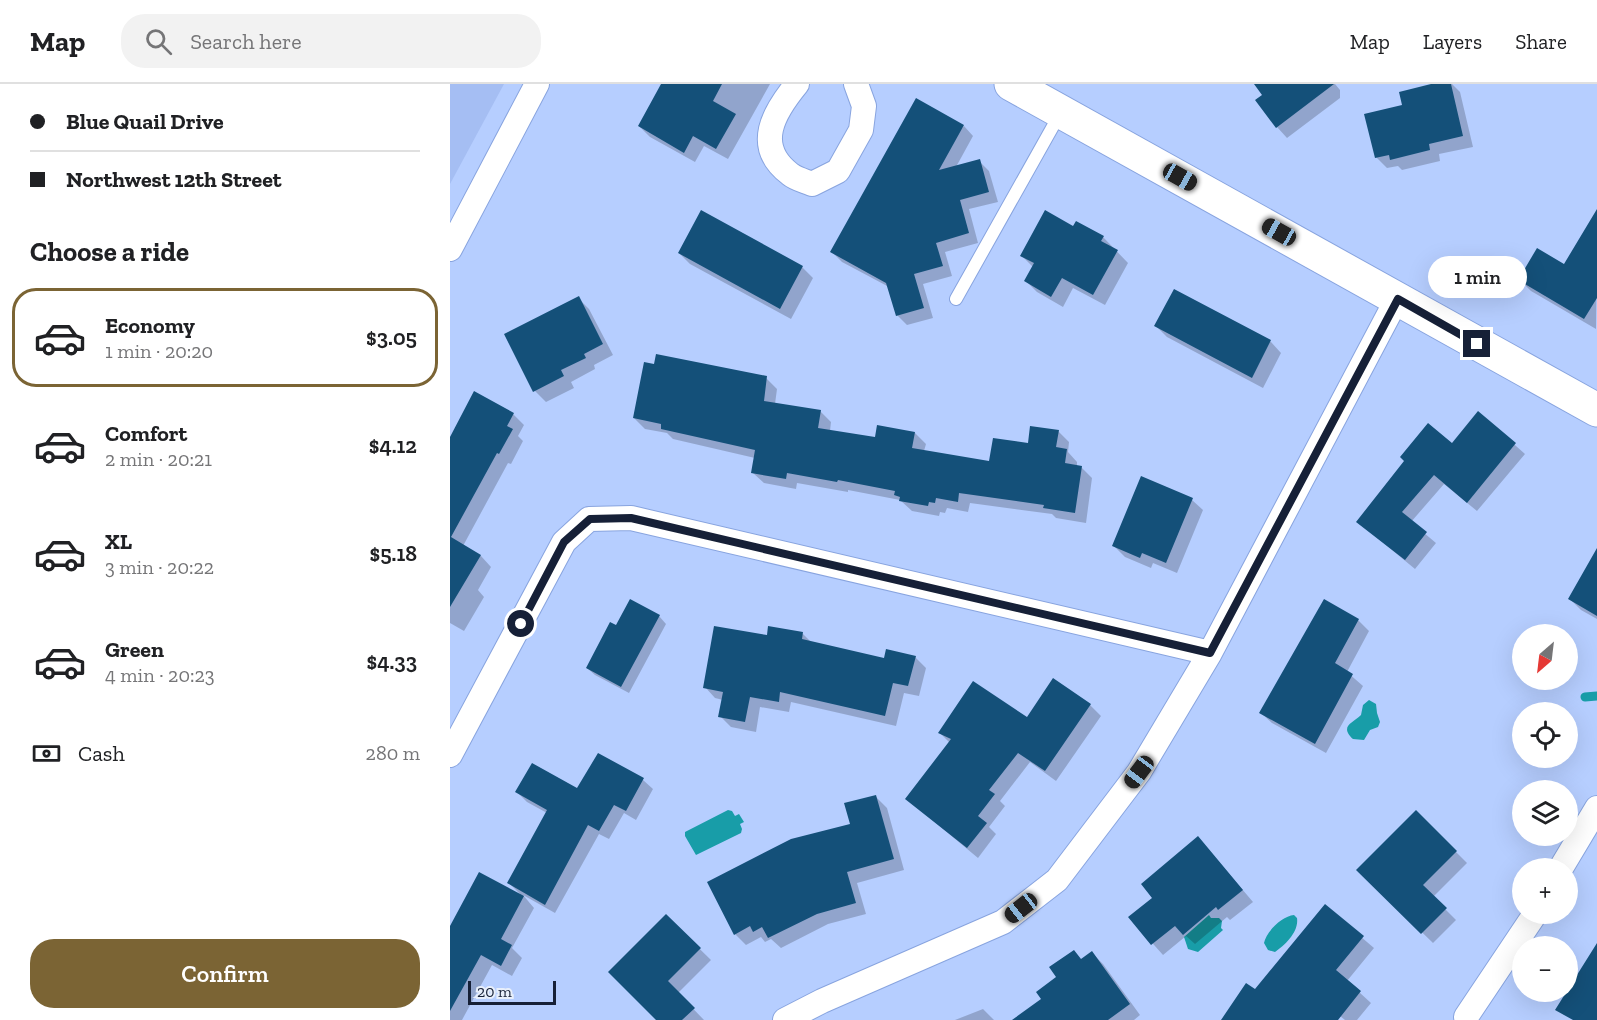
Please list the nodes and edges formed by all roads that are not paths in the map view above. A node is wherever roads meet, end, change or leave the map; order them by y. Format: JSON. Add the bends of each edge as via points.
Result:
{"nodes":[{"id":1,"x":537,"y":84,"type":"edge"},
{"id":2,"x":798,"y":84,"type":"edge"},
{"id":3,"x":856,"y":84,"type":"edge"},
{"id":4,"x":1011,"y":84,"type":"edge"},
{"id":5,"x":1061,"y":111,"type":"junction"},
{"id":6,"x":450,"y":249,"type":"edge"},
{"id":7,"x":956,"y":299,"type":"dead end"},
{"id":8,"x":1398,"y":299,"type":"junction"},
{"id":9,"x":1597,"y":410,"type":"edge"},
{"id":10,"x":1210,"y":653,"type":"junction"},
{"id":11,"x":458,"y":720,"type":"edge"},
{"id":12,"x":450,"y":756,"type":"edge"},
{"id":13,"x":1597,"y":808,"type":"edge"},
{"id":14,"x":1567,"y":858,"type":"edge"},
{"id":15,"x":1528,"y":924,"type":"edge"},
{"id":16,"x":1465,"y":1019,"type":"edge"},
{"id":17,"x":785,"y":1020,"type":"edge"}],
"edges":[{"from":1,"to":6,"type":"street"},
{"from":2,"to":3,"type":"street","via":[[769,131],[773,157],[791,175],[812,184],[838,171],[861,130],[864,106]]},
{"from":4,"to":5,"type":"street"},
{"from":5,"to":7,"type":"lane"},
{"from":5,"to":8,"type":"street"},
{"from":8,"to":9,"type":"street"},
{"from":8,"to":10,"type":"street"},
{"from":10,"to":11,"type":"street","via":[[631,518],[590,519],[564,542]]},
{"from":10,"to":17,"type":"street","via":[[1139,772],[1057,880],[1003,922]]},
{"from":11,"to":12,"type":"street"},
{"from":13,"to":14,"type":"street"},
{"from":15,"to":16,"type":"street"}]}
